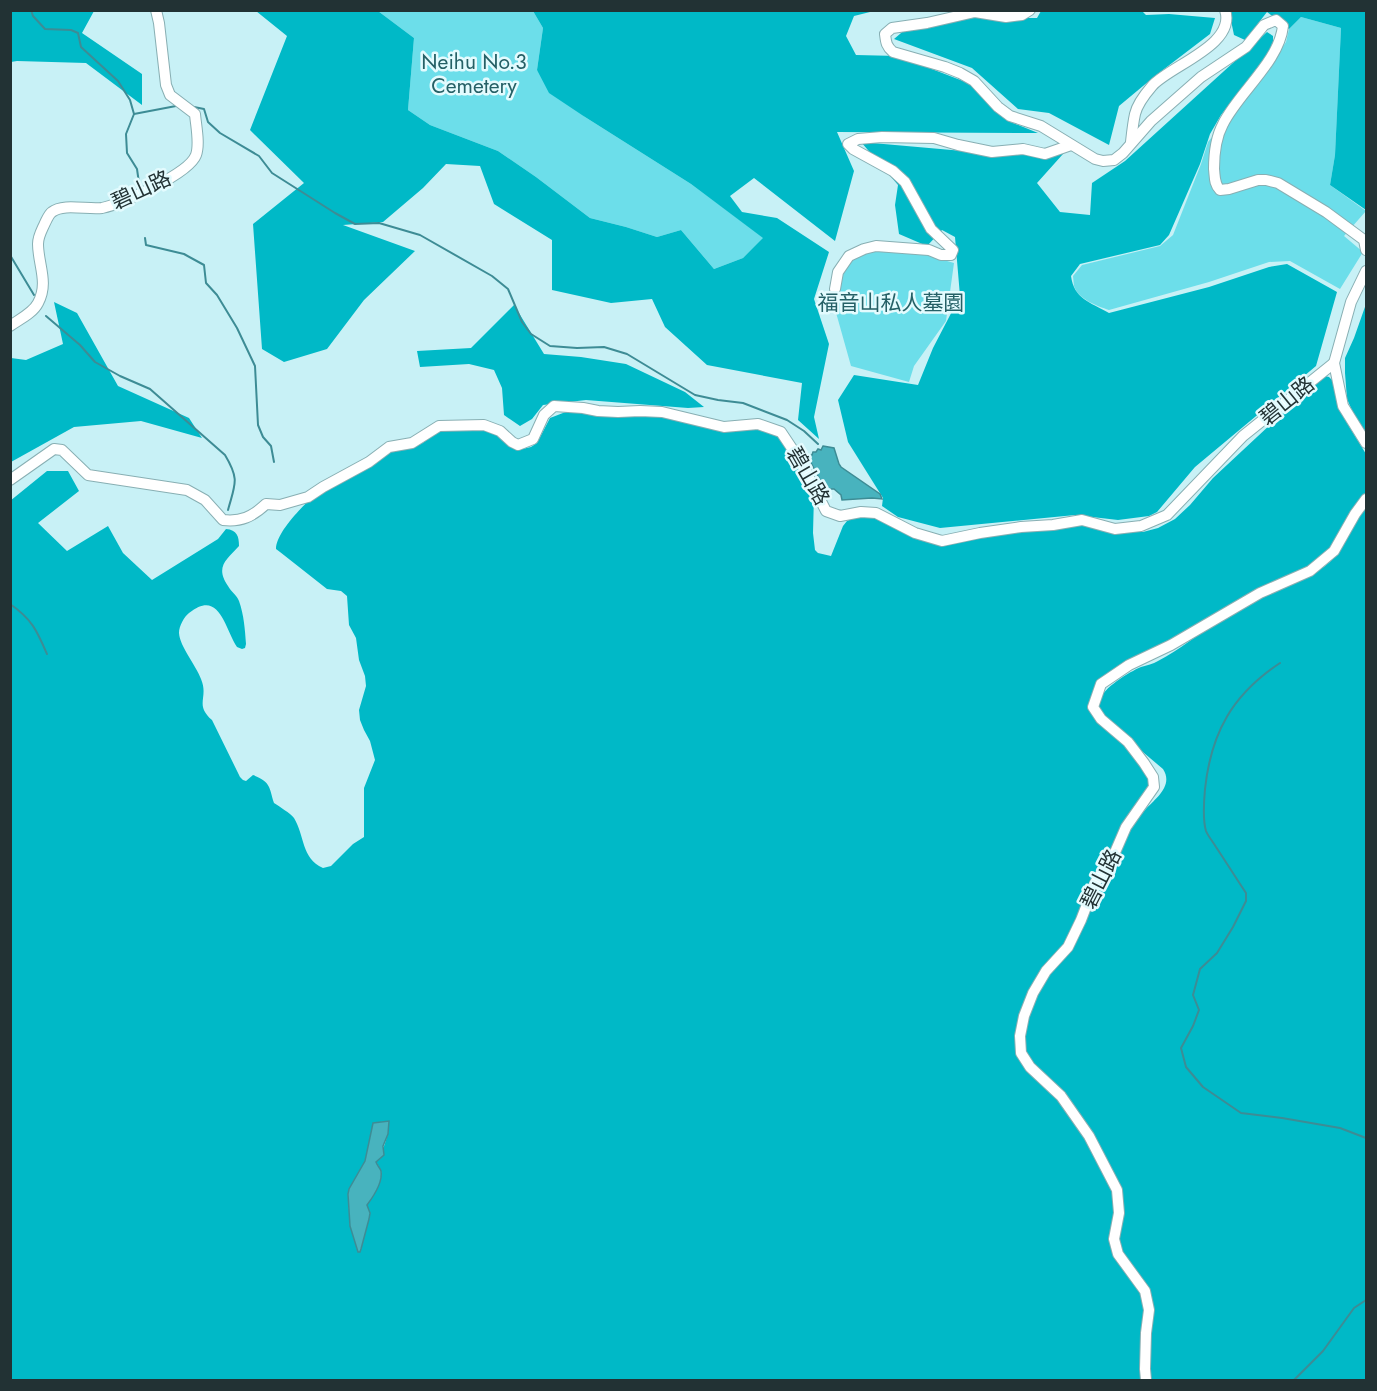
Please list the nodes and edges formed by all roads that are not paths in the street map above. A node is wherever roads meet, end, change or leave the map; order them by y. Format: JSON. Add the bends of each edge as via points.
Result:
{"nodes":[{"id":1,"x":156,"y":10,"type":"edge"},
{"id":2,"x":1030,"y":10,"type":"edge"},
{"id":3,"x":1226,"y":10,"type":"edge"},
{"id":4,"x":1131,"y":142,"type":"junction"},
{"id":5,"x":1071,"y":145,"type":"junction"},
{"id":6,"x":1366,"y":250,"type":"edge"},
{"id":7,"x":1366,"y":271,"type":"edge"},
{"id":8,"x":835,"y":289,"type":"dead end"},
{"id":9,"x":10,"y":326,"type":"edge"},
{"id":10,"x":1334,"y":363,"type":"junction"},
{"id":11,"x":1366,"y":443,"type":"edge"},
{"id":12,"x":10,"y":480,"type":"edge"},
{"id":13,"x":1366,"y":499,"type":"edge"},
{"id":14,"x":1146,"y":1375,"type":"edge"},
{"id":15,"x":1141,"y":1380,"type":"edge"}],
"edges":[{"from":1,"to":9,"type":"street","name":"碧山路","via":[[166,85],[170,95],[195,114],[196,155],[179,173],[119,203],[91,208],[60,207],[51,213],[39,234],[43,291],[38,304]]},
{"from":2,"to":5,"type":"street","via":[[1006,17],[975,12],[892,28],[885,34],[886,43],[893,52],[945,67],[974,81],[1010,116],[1041,126]]},
{"from":3,"to":4,"type":"street","via":[[1225,30],[1207,49],[1153,85],[1135,111]]},
{"from":4,"to":5,"type":"street","via":[[1114,160],[1103,161]]},
{"from":4,"to":6,"type":"street","via":[[1202,77],[1246,47],[1264,25],[1276,20],[1282,26],[1282,35],[1272,55],[1223,124],[1216,145],[1217,187],[1229,189],[1258,180],[1278,183],[1364,240]]},
{"from":5,"to":8,"type":"street","via":[[1045,154],[1023,149],[992,152],[934,138],[882,137],[848,144],[905,182],[931,229],[953,250],[951,255],[941,255],[929,250],[876,246],[864,249],[849,256],[838,272]]},
{"from":7,"to":10,"type":"street","name":"碧山路","via":[[1351,302]]},
{"from":10,"to":11,"type":"street","name":"碧山路","via":[[1343,406]]},
{"from":10,"to":12,"type":"street","name":"碧山路","via":[[1243,436],[1167,515],[1141,526],[1115,529],[1082,520],[942,541],[915,533],[876,513],[840,516],[826,511],[781,432],[759,424],[724,427],[662,412],[554,406],[544,415],[533,440],[518,445],[484,425],[439,426],[412,443],[389,447],[302,500],[266,504],[254,515],[230,521],[223,520],[205,500],[187,490],[88,475],[62,450],[54,449]]},
{"from":13,"to":14,"type":"street","name":"碧山路","via":[[1334,551],[1310,571],[1260,592],[1129,665],[1101,684],[1093,707],[1128,742],[1153,777],[1154,787],[1096,881],[1068,947],[1033,993],[1024,1016],[1021,1053],[1078,1120],[1117,1190],[1119,1213],[1114,1239],[1118,1254],[1145,1291],[1149,1310]]},
{"from":14,"to":15,"type":"street"}]}
